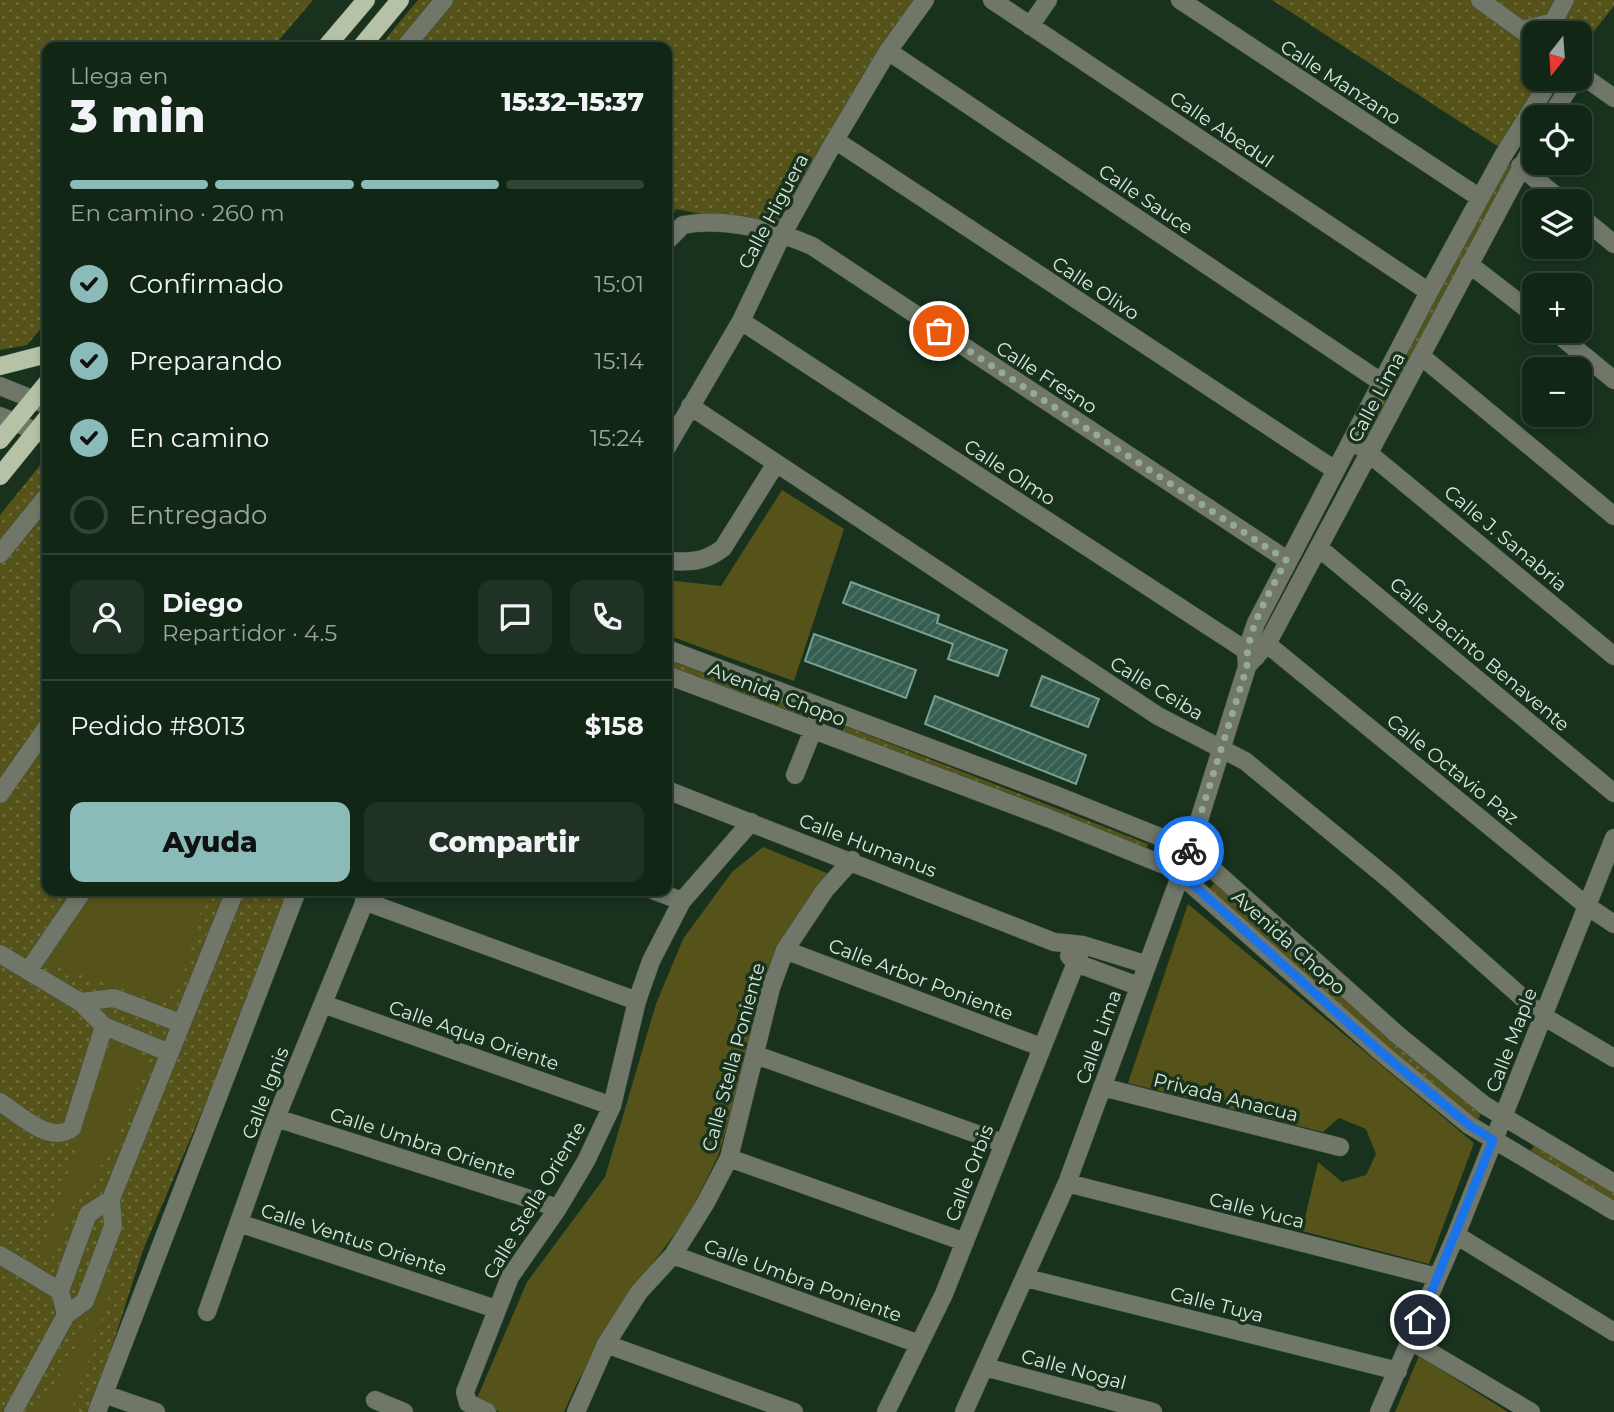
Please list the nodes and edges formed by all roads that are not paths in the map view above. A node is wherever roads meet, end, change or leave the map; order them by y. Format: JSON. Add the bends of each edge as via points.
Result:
{"nodes":[{"id":1,"x":366,"y":0,"type":"edge"},
{"id":2,"x":400,"y":0,"type":"edge"},
{"id":3,"x":444,"y":0,"type":"edge"},
{"id":4,"x":925,"y":0,"type":"edge"},
{"id":5,"x":992,"y":0,"type":"edge"},
{"id":6,"x":1048,"y":0,"type":"edge"},
{"id":7,"x":1180,"y":0,"type":"edge"},
{"id":8,"x":1480,"y":0,"type":"edge"},
{"id":9,"x":1565,"y":0,"type":"edge"},
{"id":10,"x":1554,"y":21,"type":"edge"},
{"id":11,"x":1030,"y":26,"type":"junction"},
{"id":12,"x":1522,"y":31,"type":"edge"},
{"id":13,"x":330,"y":42,"type":"edge"},
{"id":14,"x":365,"y":42,"type":"edge"},
{"id":15,"x":409,"y":42,"type":"edge"},
{"id":16,"x":888,"y":51,"type":"junction"},
{"id":17,"x":1592,"y":83,"type":"edge"},
{"id":18,"x":1544,"y":91,"type":"edge"},
{"id":19,"x":1614,"y":98,"type":"edge"},
{"id":20,"x":835,"y":140,"type":"junction"},
{"id":21,"x":1522,"y":163,"type":"edge"},
{"id":22,"x":1520,"y":166,"type":"junction"},
{"id":23,"x":1548,"y":189,"type":"edge"},
{"id":24,"x":1480,"y":198,"type":"junction"},
{"id":25,"x":1592,"y":226,"type":"edge"},
{"id":26,"x":783,"y":233,"type":"junction"},
{"id":27,"x":672,"y":235,"type":"edge"},
{"id":28,"x":1614,"y":244,"type":"edge"},
{"id":29,"x":1469,"y":264,"type":"junction"},
{"id":30,"x":1429,"y":292,"type":"junction"},
{"id":31,"x":1522,"y":305,"type":"edge"},
{"id":32,"x":741,"y":321,"type":"junction"},
{"id":33,"x":1569,"y":343,"type":"edge"},
{"id":34,"x":42,"y":355,"type":"edge"},
{"id":35,"x":1421,"y":356,"type":"junction"},
{"id":36,"x":0,"y":366,"type":"edge"},
{"id":37,"x":1614,"y":380,"type":"edge"},
{"id":38,"x":1381,"y":382,"type":"junction"},
{"id":39,"x":0,"y":386,"type":"edge"},
{"id":40,"x":41,"y":402,"type":"edge"},
{"id":41,"x":690,"y":406,"type":"junction"},
{"id":42,"x":8,"y":418,"type":"edge"},
{"id":43,"x":42,"y":427,"type":"edge"},
{"id":44,"x":42,"y":430,"type":"edge"},
{"id":45,"x":672,"y":438,"type":"edge"},
{"id":46,"x":0,"y":440,"type":"edge"},
{"id":47,"x":1351,"y":441,"type":"junction"},
{"id":48,"x":1370,"y":452,"type":"junction"},
{"id":49,"x":775,"y":465,"type":"junction"},
{"id":50,"x":1335,"y":470,"type":"junction"},
{"id":51,"x":0,"y":475,"type":"edge"},
{"id":52,"x":42,"y":502,"type":"edge"},
{"id":53,"x":1614,"y":516,"type":"edge"},
{"id":54,"x":1318,"y":548,"type":"junction"},
{"id":55,"x":0,"y":554,"type":"edge"},
{"id":56,"x":1286,"y":560,"type":"junction"},
{"id":57,"x":672,"y":561,"type":"edge"},
{"id":58,"x":672,"y":651,"type":"edge"},
{"id":59,"x":1254,"y":655,"type":"junction"},
{"id":60,"x":1614,"y":656,"type":"edge"},
{"id":61,"x":672,"y":677,"type":"edge"},
{"id":62,"x":822,"y":708,"type":"junction"},
{"id":63,"x":814,"y":730,"type":"junction"},
{"id":64,"x":42,"y":734,"type":"edge"},
{"id":65,"x":1222,"y":747,"type":"junction"},
{"id":66,"x":795,"y":775,"type":"dead end"},
{"id":67,"x":672,"y":792,"type":"edge"},
{"id":68,"x":1614,"y":793,"type":"edge"},
{"id":69,"x":0,"y":794,"type":"edge"},
{"id":70,"x":751,"y":822,"type":"junction"},
{"id":71,"x":1614,"y":838,"type":"edge"},
{"id":72,"x":1190,"y":849,"type":"junction"},
{"id":73,"x":852,"y":860,"type":"junction"},
{"id":74,"x":1181,"y":874,"type":"junction"},
{"id":75,"x":80,"y":896,"type":"edge"},
{"id":76,"x":233,"y":896,"type":"edge"},
{"id":77,"x":295,"y":896,"type":"edge"},
{"id":78,"x":366,"y":896,"type":"edge"},
{"id":79,"x":668,"y":896,"type":"edge"},
{"id":80,"x":682,"y":901,"type":"junction"},
{"id":81,"x":1587,"y":905,"type":"junction"},
{"id":82,"x":1614,"y":923,"type":"edge"},
{"id":83,"x":1054,"y":942,"type":"junction"},
{"id":84,"x":1083,"y":945,"type":"junction"},
{"id":85,"x":785,"y":950,"type":"junction"},
{"id":86,"x":0,"y":954,"type":"edge"},
{"id":87,"x":1076,"y":963,"type":"junction"},
{"id":88,"x":1145,"y":964,"type":"junction"},
{"id":89,"x":28,"y":971,"type":"junction"},
{"id":90,"x":1138,"y":986,"type":"junction"},
{"id":91,"x":637,"y":1001,"type":"junction"},
{"id":92,"x":80,"y":1002,"type":"junction"},
{"id":93,"x":323,"y":1004,"type":"junction"},
{"id":94,"x":1543,"y":1016,"type":"junction"},
{"id":95,"x":180,"y":1023,"type":"junction"},
{"id":96,"x":104,"y":1026,"type":"junction"},
{"id":97,"x":1041,"y":1047,"type":"junction"},
{"id":98,"x":170,"y":1052,"type":"junction"},
{"id":99,"x":756,"y":1055,"type":"junction"},
{"id":100,"x":1614,"y":1058,"type":"edge"},
{"id":101,"x":1102,"y":1087,"type":"junction"},
{"id":102,"x":0,"y":1102,"type":"edge"},
{"id":103,"x":612,"y":1106,"type":"junction"},
{"id":104,"x":276,"y":1118,"type":"junction"},
{"id":105,"x":1503,"y":1118,"type":"junction"},
{"id":106,"x":1493,"y":1140,"type":"junction"},
{"id":107,"x":1002,"y":1143,"type":"junction"},
{"id":108,"x":1340,"y":1147,"type":"dead end"},
{"id":109,"x":729,"y":1158,"type":"junction"},
{"id":110,"x":1067,"y":1183,"type":"junction"},
{"id":111,"x":1614,"y":1183,"type":"edge"},
{"id":112,"x":111,"y":1199,"type":"junction"},
{"id":113,"x":558,"y":1208,"type":"junction"},
{"id":114,"x":1614,"y":1211,"type":"edge"},
{"id":115,"x":239,"y":1223,"type":"junction"},
{"id":116,"x":1456,"y":1235,"type":"junction"},
{"id":117,"x":965,"y":1242,"type":"junction"},
{"id":118,"x":0,"y":1255,"type":"edge"},
{"id":119,"x":673,"y":1255,"type":"junction"},
{"id":120,"x":1026,"y":1278,"type":"junction"},
{"id":121,"x":1437,"y":1278,"type":"junction"},
{"id":122,"x":60,"y":1291,"type":"junction"},
{"id":123,"x":496,"y":1309,"type":"junction"},
{"id":124,"x":206,"y":1312,"type":"dead end"},
{"id":125,"x":66,"y":1314,"type":"junction"},
{"id":126,"x":1614,"y":1332,"type":"edge"},
{"id":127,"x":1411,"y":1341,"type":"junction"},
{"id":128,"x":606,"y":1344,"type":"junction"},
{"id":129,"x":919,"y":1344,"type":"junction"},
{"id":130,"x":985,"y":1367,"type":"junction"},
{"id":131,"x":1398,"y":1371,"type":"junction"},
{"id":132,"x":104,"y":1394,"type":"junction"},
{"id":133,"x":0,"y":1397,"type":"edge"},
{"id":134,"x":375,"y":1401,"type":"dead end"},
{"id":135,"x":15,"y":1409,"type":"edge"},
{"id":136,"x":97,"y":1412,"type":"edge"},
{"id":137,"x":156,"y":1412,"type":"edge"},
{"id":138,"x":404,"y":1412,"type":"edge"},
{"id":139,"x":486,"y":1412,"type":"edge"},
{"id":140,"x":576,"y":1412,"type":"edge"},
{"id":141,"x":794,"y":1412,"type":"edge"},
{"id":142,"x":886,"y":1412,"type":"edge"},
{"id":143,"x":964,"y":1412,"type":"edge"},
{"id":144,"x":1153,"y":1412,"type":"edge"},
{"id":145,"x":1379,"y":1412,"type":"edge"},
{"id":146,"x":1531,"y":1412,"type":"edge"}],
"edges":[{"from":1,"to":13,"type":"main road"},
{"from":2,"to":14,"type":"main road"},
{"from":3,"to":15,"type":"street"},
{"from":4,"to":16,"type":"street","name":"Calle Higuera"},
{"from":5,"to":11,"type":"street","name":"Calle Abedul"},
{"from":6,"to":11,"type":"street"},
{"from":7,"to":24,"type":"street","name":"Calle Manzano"},
{"from":8,"to":12,"type":"street"},
{"from":9,"to":10,"type":"street"},
{"from":11,"to":30,"type":"street","name":"Calle Abedul"},
{"from":16,"to":20,"type":"street","name":"Calle Higuera"},
{"from":16,"to":38,"type":"street","name":"Calle Sauce"},
{"from":17,"to":19,"type":"street"},
{"from":18,"to":24,"type":"street","name":"Calle Lima"},
{"from":20,"to":26,"type":"street","name":"Calle Higuera"},
{"from":20,"to":50,"type":"street","name":"Calle Olivo"},
{"from":21,"to":22,"type":"street","name":"Calle Lima"},
{"from":22,"to":23,"type":"street"},
{"from":22,"to":29,"type":"street","name":"Calle Lima"},
{"from":24,"to":30,"type":"street","name":"Calle Lima"},
{"from":25,"to":28,"type":"street"},
{"from":26,"to":27,"type":"street","name":"Calle Fresno","via":[[694,223],[682,225]]},
{"from":26,"to":32,"type":"street","name":"Calle Higuera"},
{"from":26,"to":56,"type":"street","name":"Calle Fresno","via":[[812,246]]},
{"from":29,"to":31,"type":"street"},
{"from":29,"to":35,"type":"street","name":"Calle Lima"},
{"from":30,"to":38,"type":"street","name":"Calle Lima"},
{"from":32,"to":41,"type":"street","name":"Calle Higuera"},
{"from":32,"to":59,"type":"street","name":"Calle Olmo"},
{"from":33,"to":37,"type":"street"},
{"from":34,"to":36,"type":"main road"},
{"from":35,"to":48,"type":"street","name":"Calle Lima"},
{"from":35,"to":53,"type":"street"},
{"from":38,"to":47,"type":"street","name":"Calle Lima"},
{"from":39,"to":40,"type":"street"},
{"from":40,"to":42,"type":"main road"},
{"from":41,"to":45,"type":"street","name":"Calle Higuera"},
{"from":41,"to":49,"type":"street","name":"Calle Ceiba"},
{"from":42,"to":43,"type":"street"},
{"from":42,"to":46,"type":"main road"},
{"from":44,"to":51,"type":"main road"},
{"from":47,"to":48,"type":"street","name":"Calle J. Sanabria"},
{"from":47,"to":50,"type":"street","name":"Calle Lima"},
{"from":48,"to":54,"type":"street","name":"Calle Lima"},
{"from":48,"to":60,"type":"street","name":"Calle J. Sanabria"},
{"from":49,"to":57,"type":"street","via":[[723,548],[695,562]]},
{"from":49,"to":65,"type":"street","name":"Calle Ceiba","via":[[1158,716]]},
{"from":50,"to":56,"type":"street","name":"Calle Lima"},
{"from":52,"to":55,"type":"street"},
{"from":54,"to":59,"type":"street","name":"Calle Lima"},
{"from":54,"to":68,"type":"street","name":"Calle Jacinto Benavente"},
{"from":56,"to":59,"type":"street","name":"Calle Lima","via":[[1256,623]]},
{"from":58,"to":62,"type":"street","name":"Avenida Chopo"},
{"from":59,"to":65,"type":"street","name":"Calle Lima"},
{"from":59,"to":81,"type":"street","name":"Calle Octavio Paz"},
{"from":61,"to":63,"type":"street","name":"Avenida Chopo"},
{"from":62,"to":63,"type":"street"},
{"from":62,"to":72,"type":"street","name":"Avenida Chopo"},
{"from":63,"to":66,"type":"street"},
{"from":63,"to":74,"type":"street","name":"Avenida Chopo"},
{"from":64,"to":69,"type":"street"},
{"from":65,"to":72,"type":"street","name":"Calle Lima"},
{"from":65,"to":94,"type":"street","name":"Calle Ceiba","via":[[1391,881]]},
{"from":67,"to":70,"type":"street","name":"Calle Humanus"},
{"from":70,"to":73,"type":"street","name":"Calle Humanus"},
{"from":70,"to":80,"type":"street","name":"Calle Stella Oriente"},
{"from":71,"to":81,"type":"street","name":"Calle Maple"},
{"from":72,"to":74,"type":"street","name":"Calle Lima"},
{"from":72,"to":105,"type":"street","name":"Avenida Chopo","via":[[1399,1036]]},
{"from":73,"to":83,"type":"street","name":"Calle Humanus"},
{"from":73,"to":85,"type":"street","name":"Calle Stella Poniente","via":[[825,890]]},
{"from":74,"to":88,"type":"street","name":"Calle Lima"},
{"from":74,"to":106,"type":"street","name":"Avenida Chopo","via":[[1383,1054]]},
{"from":75,"to":89,"type":"street"},
{"from":76,"to":95,"type":"street"},
{"from":77,"to":132,"type":"street"},
{"from":78,"to":91,"type":"street"},
{"from":78,"to":93,"type":"street","name":"Calle Ignis"},
{"from":79,"to":80,"type":"street"},
{"from":80,"to":91,"type":"street","name":"Calle Stella Oriente","via":[[651,961]]},
{"from":81,"to":82,"type":"street","name":"Calle Octavio Paz"},
{"from":81,"to":94,"type":"street","name":"Calle Maple"},
{"from":83,"to":84,"type":"street","name":"Calle Humanus"},
{"from":83,"to":87,"type":"street","name":"Calle Humanus"},
{"from":84,"to":87,"type":"street","name":"Calle Orbis"},
{"from":84,"to":88,"type":"street","name":"Calle Humanus"},
{"from":85,"to":97,"type":"street","name":"Calle Arbor Poniente"},
{"from":85,"to":99,"type":"street","name":"Calle Stella Poniente","via":[[768,998]]},
{"from":86,"to":89,"type":"street"},
{"from":87,"to":90,"type":"street","name":"Calle Humanus"},
{"from":87,"to":97,"type":"street","name":"Calle Orbis"},
{"from":88,"to":90,"type":"street","name":"Calle Lima"},
{"from":89,"to":92,"type":"street"},
{"from":90,"to":101,"type":"street","name":"Calle Lima"},
{"from":91,"to":103,"type":"street","name":"Calle Stella Oriente"},
{"from":92,"to":95,"type":"street","via":[[114,998]]},
{"from":92,"to":96,"type":"street"},
{"from":93,"to":103,"type":"street","name":"Calle Aqua Oriente"},
{"from":93,"to":104,"type":"street","name":"Calle Ignis"},
{"from":94,"to":100,"type":"street","name":"Calle Ceiba"},
{"from":94,"to":105,"type":"street","name":"Calle Maple"},
{"from":95,"to":98,"type":"street"},
{"from":96,"to":98,"type":"street"},
{"from":96,"to":102,"type":"street","via":[[72,1128],[65,1134],[48,1133]]},
{"from":97,"to":107,"type":"street","name":"Calle Orbis"},
{"from":98,"to":112,"type":"street"},
{"from":99,"to":107,"type":"street"},
{"from":99,"to":109,"type":"street","name":"Calle Stella Poniente"},
{"from":101,"to":108,"type":"street","name":"Privada Anacua"},
{"from":101,"to":110,"type":"street","name":"Calle Lima"},
{"from":103,"to":113,"type":"street","name":"Calle Stella Oriente"},
{"from":104,"to":113,"type":"street","name":"Calle Umbra Oriente"},
{"from":104,"to":115,"type":"street","name":"Calle Ignis"},
{"from":105,"to":106,"type":"street","name":"Calle Maple"},
{"from":105,"to":111,"type":"street","name":"Avenida Chopo"},
{"from":106,"to":114,"type":"street","name":"Avenida Chopo"},
{"from":106,"to":116,"type":"street","name":"Calle Maple"},
{"from":107,"to":117,"type":"street","name":"Calle Orbis"},
{"from":109,"to":117,"type":"street"},
{"from":109,"to":119,"type":"street","name":"Calle Stella Poniente"},
{"from":110,"to":120,"type":"street","name":"Calle Lima"},
{"from":110,"to":121,"type":"street","name":"Calle Yuca"},
{"from":112,"to":122,"type":"street","via":[[88,1214]]},
{"from":112,"to":125,"type":"street","via":[[113,1226],[85,1301]]},
{"from":113,"to":123,"type":"street","name":"Calle Stella Oriente","via":[[510,1277]]},
{"from":115,"to":123,"type":"street","name":"Calle Ventus Oriente"},
{"from":115,"to":124,"type":"street","name":"Calle Ignis"},
{"from":116,"to":121,"type":"street","name":"Calle Maple"},
{"from":116,"to":126,"type":"street"},
{"from":117,"to":129,"type":"street","name":"Calle Orbis"},
{"from":118,"to":122,"type":"street"},
{"from":119,"to":128,"type":"street","name":"Calle Stella Poniente","via":[[639,1292]]},
{"from":119,"to":129,"type":"street","name":"Calle Umbra Poniente"},
{"from":120,"to":130,"type":"street","name":"Calle Lima"},
{"from":120,"to":131,"type":"street","name":"Calle Tuya"},
{"from":121,"to":127,"type":"street","name":"Calle Maple"},
{"from":122,"to":125,"type":"street"},
{"from":123,"to":139,"type":"street","name":"Calle Stella Oriente","via":[[465,1392],[468,1403]]},
{"from":125,"to":135,"type":"street"},
{"from":127,"to":131,"type":"street","name":"Calle Maple"},
{"from":127,"to":146,"type":"street"},
{"from":128,"to":140,"type":"street","name":"Calle Stella Poniente"},
{"from":128,"to":141,"type":"street"},
{"from":129,"to":142,"type":"street","name":"Calle Orbis"},
{"from":130,"to":143,"type":"street","name":"Calle Lima"},
{"from":130,"to":144,"type":"street","name":"Calle Nogal"},
{"from":131,"to":145,"type":"street","name":"Calle Maple"},
{"from":132,"to":136,"type":"street"},
{"from":132,"to":137,"type":"street"},
{"from":133,"to":135,"type":"street"},
{"from":134,"to":138,"type":"street"}]}
